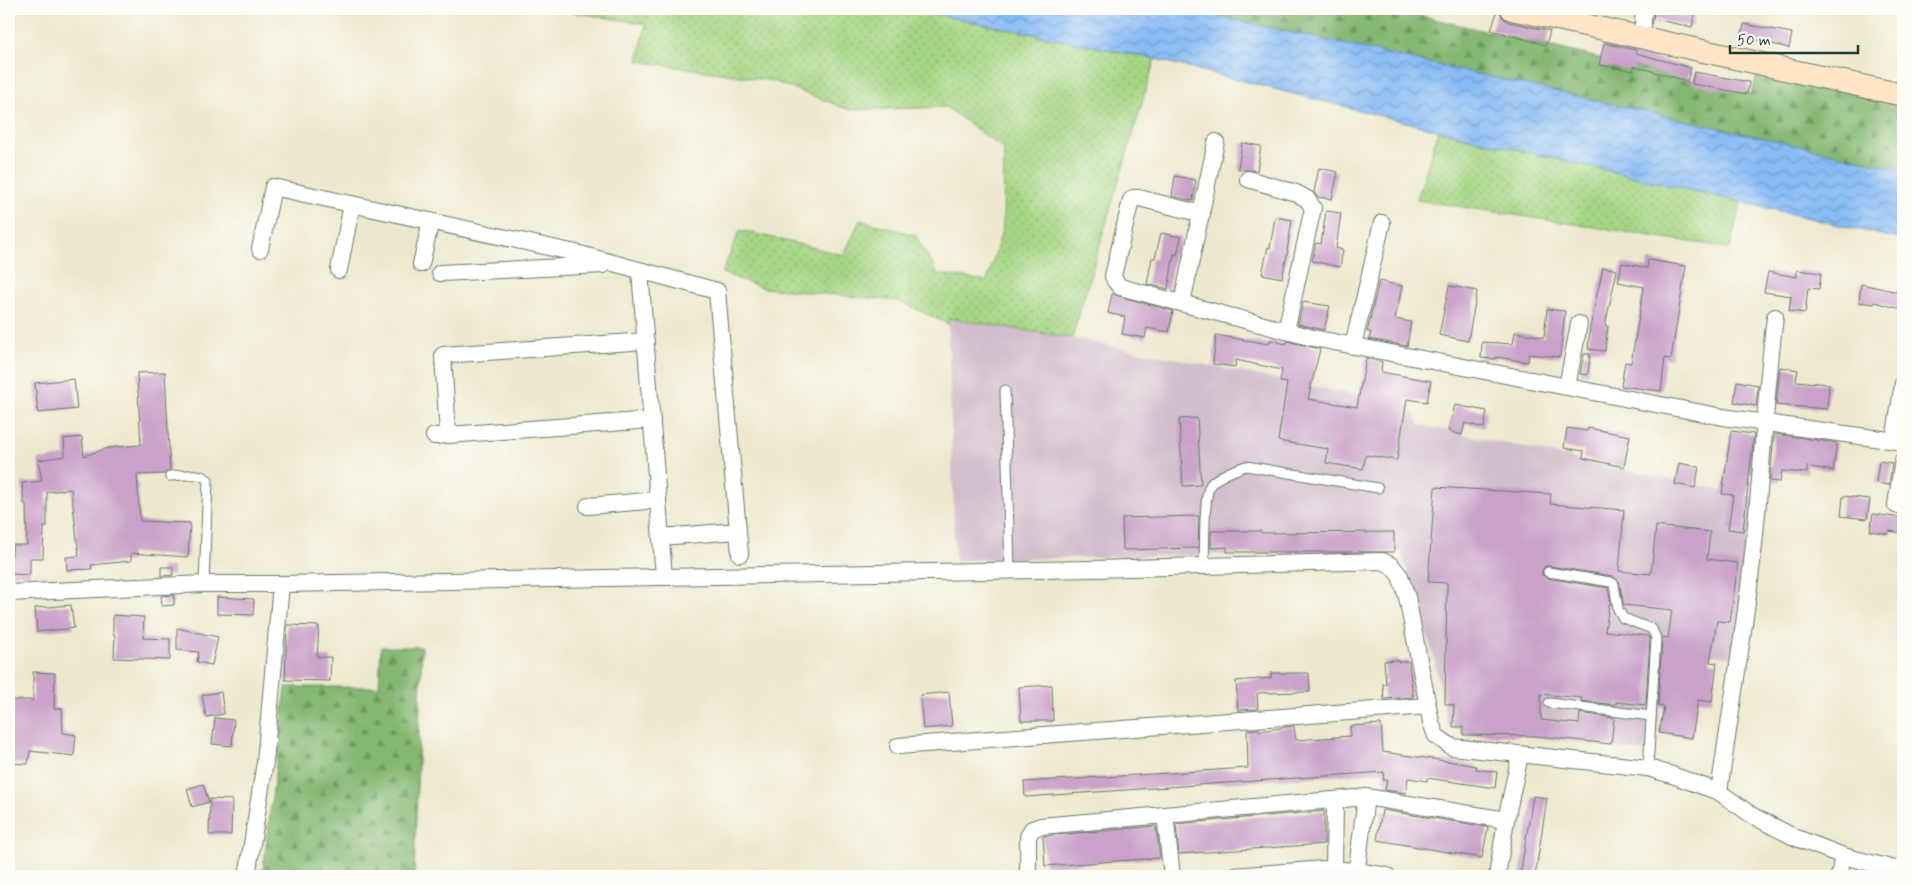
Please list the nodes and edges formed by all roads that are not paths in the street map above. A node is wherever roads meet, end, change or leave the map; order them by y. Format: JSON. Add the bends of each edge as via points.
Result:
{"nodes":[{"id":1,"x":1512,"y":9,"type":"edge"},
{"id":2,"x":1644,"y":9,"type":"edge"},
{"id":3,"x":1642,"y":37,"type":"junction"},
{"id":4,"x":1903,"y":95,"type":"edge"},
{"id":5,"x":1216,"y":142,"type":"dead end"},
{"id":6,"x":1248,"y":179,"type":"dead end"},
{"id":7,"x":352,"y":204,"type":"junction"},
{"id":8,"x":1202,"y":214,"type":"junction"},
{"id":9,"x":430,"y":221,"type":"junction"},
{"id":10,"x":1382,"y":223,"type":"dead end"},
{"id":11,"x":260,"y":249,"type":"dead end"},
{"id":12,"x":421,"y":264,"type":"dead end"},
{"id":13,"x":619,"y":265,"type":"junction"},
{"id":14,"x":339,"y":270,"type":"dead end"},
{"id":15,"x":640,"y":271,"type":"junction"},
{"id":16,"x":440,"y":273,"type":"dead end"},
{"id":17,"x":1182,"y":303,"type":"junction"},
{"id":18,"x":1775,"y":317,"type":"dead end"},
{"id":19,"x":1578,"y":324,"type":"dead end"},
{"id":20,"x":1286,"y":331,"type":"junction"},
{"id":21,"x":646,"y":342,"type":"junction"},
{"id":22,"x":1353,"y":346,"type":"junction"},
{"id":23,"x":1903,"y":383,"type":"edge"},
{"id":24,"x":1567,"y":387,"type":"junction"},
{"id":25,"x":1005,"y":390,"type":"dead end"},
{"id":26,"x":652,"y":420,"type":"junction"},
{"id":27,"x":1764,"y":421,"type":"junction"},
{"id":28,"x":1899,"y":441,"type":"edge"},
{"id":29,"x":1903,"y":460,"type":"edge"},
{"id":30,"x":170,"y":476,"type":"dead end"},
{"id":31,"x":1378,"y":488,"type":"dead end"},
{"id":32,"x":658,"y":500,"type":"junction"},
{"id":33,"x":1896,"y":505,"type":"dead end"},
{"id":34,"x":588,"y":506,"type":"dead end"},
{"id":35,"x":738,"y":531,"type":"junction"},
{"id":36,"x":661,"y":537,"type":"junction"},
{"id":37,"x":740,"y":554,"type":"dead end"},
{"id":38,"x":1204,"y":565,"type":"junction"},
{"id":39,"x":1010,"y":570,"type":"junction"},
{"id":40,"x":1548,"y":572,"type":"dead end"},
{"id":41,"x":664,"y":577,"type":"junction"},
{"id":42,"x":204,"y":584,"type":"junction"},
{"id":43,"x":281,"y":584,"type":"junction"},
{"id":44,"x":9,"y":592,"type":"edge"},
{"id":45,"x":1549,"y":704,"type":"dead end"},
{"id":46,"x":1428,"y":706,"type":"junction"},
{"id":47,"x":1651,"y":716,"type":"junction"},
{"id":48,"x":898,"y":746,"type":"dead end"},
{"id":49,"x":1520,"y":755,"type":"junction"},
{"id":50,"x":1648,"y":768,"type":"junction"},
{"id":51,"x":1718,"y":792,"type":"junction"},
{"id":52,"x":1366,"y":797,"type":"junction"},
{"id":53,"x":1335,"y":801,"type":"junction"},
{"id":54,"x":1165,"y":815,"type":"junction"},
{"id":55,"x":1506,"y":820,"type":"junction"},
{"id":56,"x":1843,"y":856,"type":"junction"},
{"id":57,"x":1903,"y":871,"type":"edge"},
{"id":58,"x":1328,"y":872,"type":"edge"},
{"id":59,"x":1356,"y":874,"type":"edge"},
{"id":60,"x":247,"y":876,"type":"edge"},
{"id":61,"x":1028,"y":876,"type":"edge"},
{"id":62,"x":1172,"y":876,"type":"edge"},
{"id":63,"x":1233,"y":876,"type":"edge"},
{"id":64,"x":1387,"y":876,"type":"edge"},
{"id":65,"x":1497,"y":876,"type":"edge"},
{"id":66,"x":1839,"y":876,"type":"edge"}],
"edges":[{"from":1,"to":3,"type":"main road"},
{"from":2,"to":3,"type":"street"},
{"from":3,"to":4,"type":"main road"},
{"from":5,"to":8,"type":"street"},
{"from":6,"to":20,"type":"street","via":[[1296,193],[1307,198],[1313,208]]},
{"from":7,"to":9,"type":"street"},
{"from":7,"to":11,"type":"street","via":[[273,187]]},
{"from":7,"to":14,"type":"street"},
{"from":8,"to":17,"type":"street"},
{"from":8,"to":17,"type":"street","via":[[1133,198],[1113,276],[1120,287]]},
{"from":9,"to":12,"type":"street"},
{"from":9,"to":13,"type":"street"},
{"from":10,"to":22,"type":"street"},
{"from":13,"to":15,"type":"street"},
{"from":13,"to":16,"type":"street"},
{"from":15,"to":21,"type":"street"},
{"from":15,"to":35,"type":"street","via":[[718,291]]},
{"from":17,"to":20,"type":"street"},
{"from":18,"to":27,"type":"street"},
{"from":19,"to":24,"type":"street"},
{"from":20,"to":22,"type":"street"},
{"from":21,"to":26,"type":"street"},
{"from":21,"to":26,"type":"street","via":[[443,354],[441,436]]},
{"from":22,"to":24,"type":"street"},
{"from":23,"to":28,"type":"street"},
{"from":24,"to":27,"type":"street","via":[[1723,417]]},
{"from":25,"to":39,"type":"lane"},
{"from":26,"to":32,"type":"street"},
{"from":27,"to":28,"type":"street"},
{"from":27,"to":51,"type":"street","via":[[1756,523]]},
{"from":29,"to":33,"type":"street"},
{"from":30,"to":42,"type":"lane","via":[[198,475],[208,480]]},
{"from":31,"to":38,"type":"lane","via":[[1246,466],[1230,472],[1210,484]]},
{"from":32,"to":34,"type":"street"},
{"from":32,"to":36,"type":"street"},
{"from":35,"to":36,"type":"street"},
{"from":35,"to":37,"type":"street"},
{"from":36,"to":41,"type":"street"},
{"from":38,"to":39,"type":"street"},
{"from":38,"to":46,"type":"street","via":[[1382,561],[1392,566],[1400,576],[1407,597]]},
{"from":39,"to":41,"type":"street"},
{"from":40,"to":47,"type":"lane","via":[[1611,582],[1618,609],[1624,618],[1652,629],[1656,638]]},
{"from":41,"to":43,"type":"street"},
{"from":42,"to":43,"type":"street"},
{"from":42,"to":44,"type":"street"},
{"from":43,"to":60,"type":"street","via":[[265,762]]},
{"from":45,"to":47,"type":"lane"},
{"from":46,"to":48,"type":"street"},
{"from":46,"to":49,"type":"street","via":[[1436,736],[1452,747]]},
{"from":47,"to":50,"type":"lane"},
{"from":49,"to":50,"type":"street"},
{"from":49,"to":55,"type":"street"},
{"from":50,"to":51,"type":"street"},
{"from":51,"to":56,"type":"street","via":[[1753,816],[1794,837]]},
{"from":52,"to":53,"type":"street"},
{"from":52,"to":55,"type":"street"},
{"from":52,"to":59,"type":"street"},
{"from":53,"to":54,"type":"street"},
{"from":53,"to":58,"type":"street"},
{"from":54,"to":61,"type":"street","via":[[1032,829],[1028,837]]},
{"from":54,"to":62,"type":"street"},
{"from":55,"to":65,"type":"street"},
{"from":56,"to":57,"type":"street"},
{"from":56,"to":66,"type":"street"},
{"from":58,"to":59,"type":"street"},
{"from":58,"to":63,"type":"street"},
{"from":59,"to":64,"type":"street"}]}
